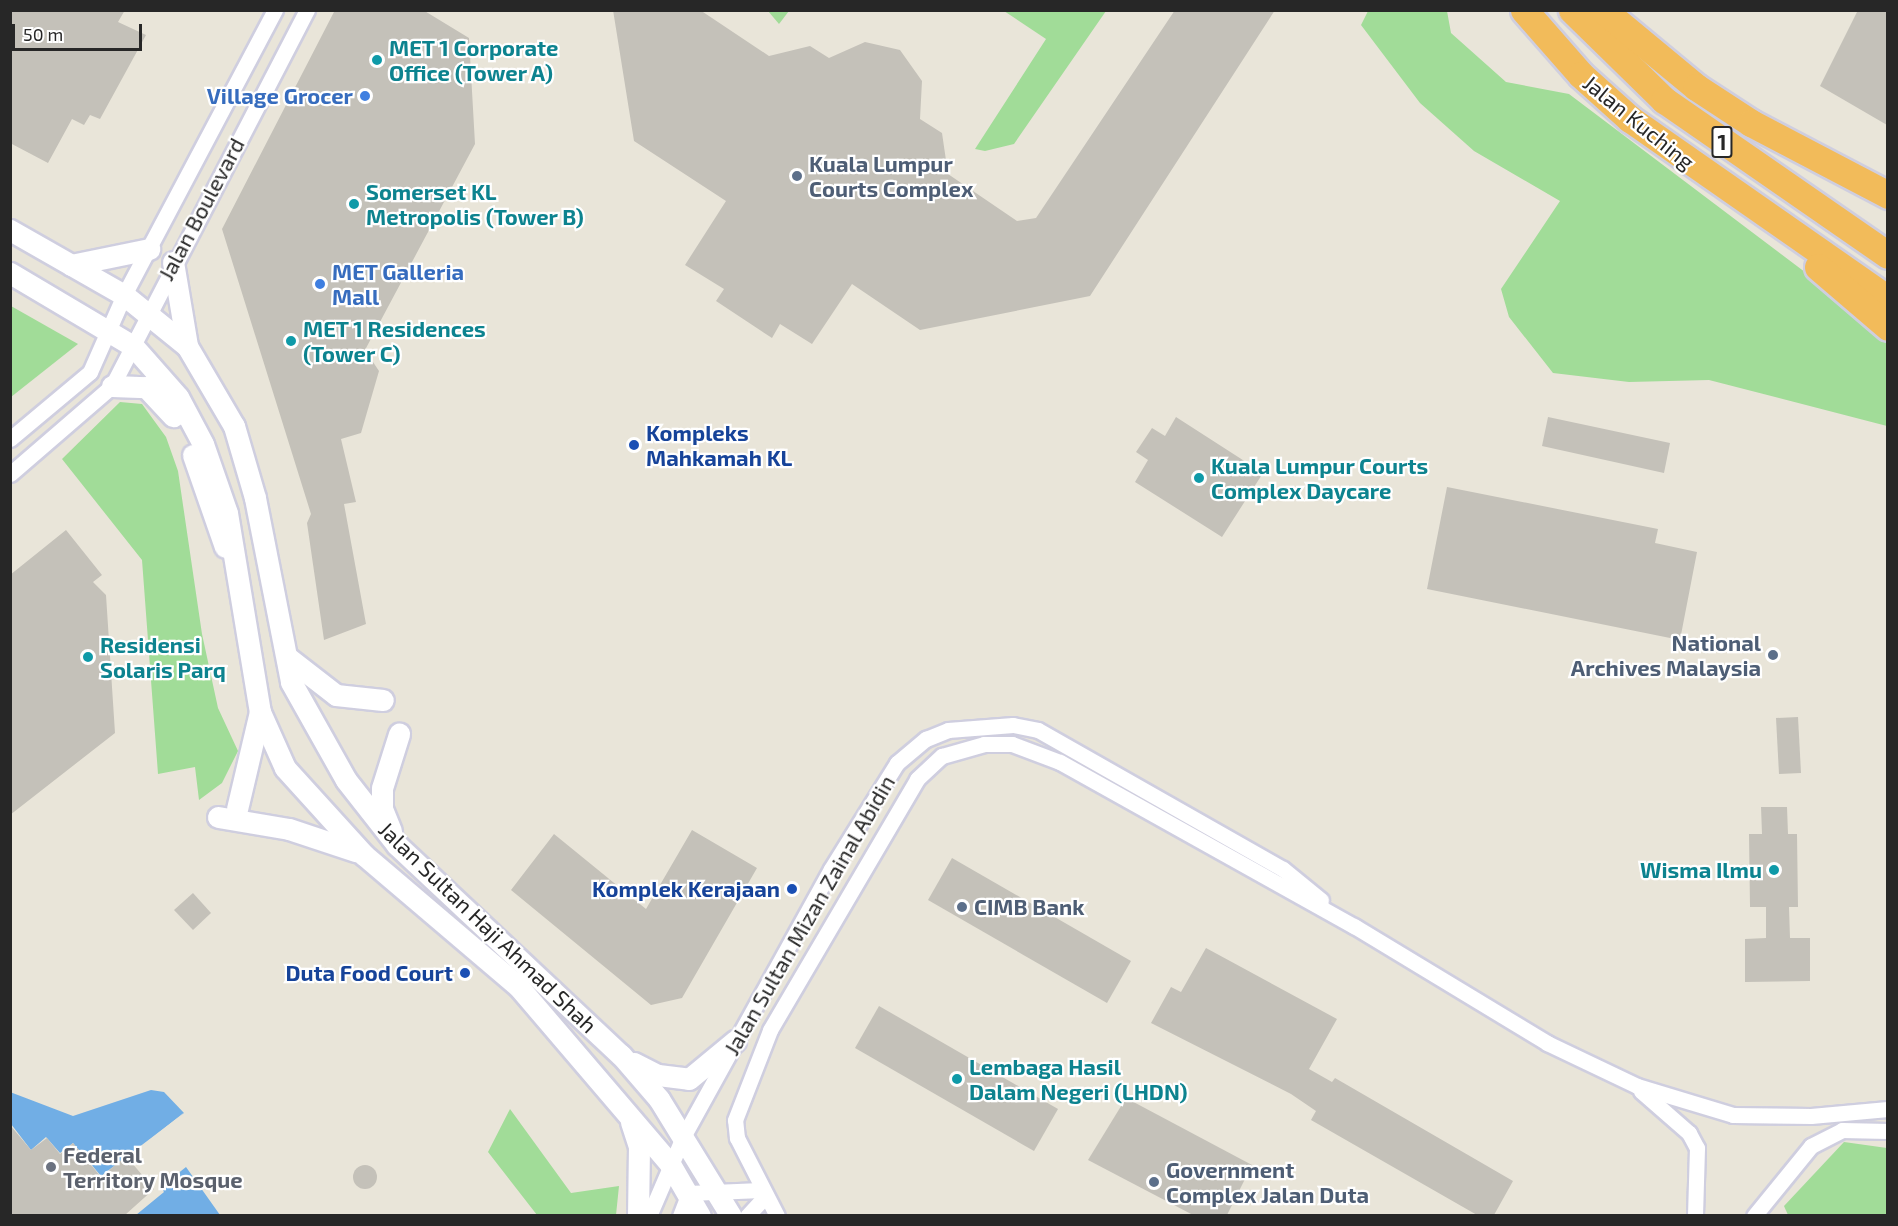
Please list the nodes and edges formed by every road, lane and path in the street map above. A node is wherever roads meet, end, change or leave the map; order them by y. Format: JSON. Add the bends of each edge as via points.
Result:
{"nodes":[{"id":1,"x":275,"y":10,"type":"edge"},
{"id":2,"x":307,"y":10,"type":"edge"},
{"id":3,"x":1524,"y":10,"type":"edge"},
{"id":4,"x":1572,"y":10,"type":"edge"},
{"id":5,"x":1603,"y":10,"type":"edge"},
{"id":6,"x":1884,"y":194,"type":"edge"},
{"id":7,"x":1779,"y":228,"type":"junction"},
{"id":8,"x":10,"y":230,"type":"edge"},
{"id":9,"x":149,"y":249,"type":"junction"},
{"id":10,"x":1887,"y":255,"type":"edge"},
{"id":11,"x":173,"y":262,"type":"junction"},
{"id":12,"x":71,"y":265,"type":"junction"},
{"id":13,"x":10,"y":273,"type":"edge"},
{"id":14,"x":124,"y":295,"type":"junction"},
{"id":15,"x":1887,"y":299,"type":"edge"},
{"id":16,"x":147,"y":312,"type":"junction"},
{"id":17,"x":1887,"y":327,"type":"edge"},
{"id":18,"x":107,"y":328,"type":"junction"},
{"id":19,"x":133,"y":346,"type":"junction"},
{"id":20,"x":187,"y":346,"type":"junction"},
{"id":21,"x":112,"y":386,"type":"junction"},
{"id":22,"x":10,"y":439,"type":"edge"},
{"id":23,"x":10,"y":474,"type":"edge"},
{"id":24,"x":234,"y":566,"type":"junction"},
{"id":25,"x":287,"y":657,"type":"junction"},
{"id":26,"x":383,"y":700,"type":"dead end"},
{"id":27,"x":260,"y":712,"type":"junction"},
{"id":28,"x":399,"y":734,"type":"dead end"},
{"id":29,"x":397,"y":845,"type":"junction"},
{"id":30,"x":364,"y":855,"type":"junction"},
{"id":31,"x":1354,"y":926,"type":"junction"},
{"id":32,"x":735,"y":1041,"type":"junction"},
{"id":33,"x":621,"y":1055,"type":"junction"},
{"id":34,"x":1637,"y":1086,"type":"junction"},
{"id":35,"x":625,"y":1108,"type":"junction"},
{"id":36,"x":1887,"y":1109,"type":"edge"},
{"id":37,"x":1887,"y":1131,"type":"edge"},
{"id":38,"x":683,"y":1137,"type":"junction"},
{"id":39,"x":670,"y":1164,"type":"junction"},
{"id":40,"x":689,"y":1193,"type":"junction"},
{"id":41,"x":718,"y":1194,"type":"junction"},
{"id":42,"x":763,"y":1194,"type":"junction"},
{"id":43,"x":638,"y":1215,"type":"edge"},
{"id":44,"x":649,"y":1215,"type":"edge"},
{"id":45,"x":680,"y":1215,"type":"edge"},
{"id":46,"x":700,"y":1215,"type":"edge"},
{"id":47,"x":731,"y":1215,"type":"edge"},
{"id":48,"x":747,"y":1215,"type":"edge"},
{"id":49,"x":777,"y":1215,"type":"edge"},
{"id":50,"x":1695,"y":1215,"type":"edge"},
{"id":51,"x":1754,"y":1215,"type":"edge"}],
"edges":[{"from":1,"to":9,"type":"street","name":"Jalan Boulevard"},
{"from":2,"to":11,"type":"street","name":"Jalan Boulevard"},
{"from":3,"to":7,"type":"highway","name":"Jalan Kuching","number":"1","via":[[1581,75],[1630,119]]},
{"from":4,"to":10,"type":"highway","name":"Jalan Kuching","number":"1","via":[[1664,100]]},
{"from":5,"to":6,"type":"highway","via":[[1742,117]]},
{"from":7,"to":15,"type":"highway","name":"Jalan Kuching","number":"1"},
{"from":7,"to":17,"type":"highway","via":[[1850,299]]},
{"from":8,"to":12,"type":"street","name":"Jalan Sultan Haji Ahmad Shah"},
{"from":9,"to":12,"type":"street"},
{"from":9,"to":14,"type":"street","name":"Jalan Boulevard"},
{"from":11,"to":16,"type":"street","name":"Jalan Boulevard"},
{"from":11,"to":20,"type":"street"},
{"from":12,"to":14,"type":"street","name":"Jalan Sultan Haji Ahmad Shah"},
{"from":13,"to":18,"type":"street","name":"Jalan Sultan Haji Ahmad Shah"},
{"from":14,"to":16,"type":"street","name":"Jalan Sultan Haji Ahmad Shah"},
{"from":14,"to":18,"type":"street","name":"Jalan Boulevard"},
{"from":16,"to":19,"type":"street","name":"Jalan Boulevard"},
{"from":16,"to":20,"type":"street","name":"Jalan Sultan Haji Ahmad Shah"},
{"from":18,"to":19,"type":"street","name":"Jalan Sultan Haji Ahmad Shah"},
{"from":18,"to":22,"type":"street","name":"Jalan Boulevard","via":[[90,372]]},
{"from":19,"to":21,"type":"street","name":"Jalan Boulevard"},
{"from":19,"to":24,"type":"street","name":"Jalan Sultan Haji Ahmad Shah","via":[[177,398],[203,444],[227,513]]},
{"from":20,"to":25,"type":"street","name":"Jalan Sultan Haji Ahmad Shah","via":[[234,426]]},
{"from":21,"to":23,"type":"street"},
{"from":21,"to":24,"type":"street","via":[[146,387],[166,404],[192,451],[209,513]]},
{"from":24,"to":27,"type":"street","name":"Jalan Sultan Haji Ahmad Shah"},
{"from":25,"to":26,"type":"street","via":[[336,695]]},
{"from":25,"to":29,"type":"street","name":"Jalan Sultan Haji Ahmad Shah","via":[[302,710],[346,780]]},
{"from":27,"to":30,"type":"street","name":"Jalan Sultan Haji Ahmad Shah","via":[[285,768]]},
{"from":27,"to":30,"type":"street","via":[[227,813]]},
{"from":28,"to":29,"type":"street","via":[[382,788],[382,809]]},
{"from":29,"to":33,"type":"street","name":"Jalan Sultan Haji Ahmad Shah"},
{"from":30,"to":35,"type":"street","name":"Jalan Sultan Haji Ahmad Shah","via":[[518,986]]},
{"from":31,"to":32,"type":"street","name":"Jalan Sultan Mizan Zainal Abidin","via":[[1283,869],[1038,730],[1013,725],[948,730],[926,739],[884,782]]},
{"from":31,"to":34,"type":"street","name":"Jalan Sultan Mizan Zainal Abidin","via":[[1547,1043]]},
{"from":31,"to":42,"type":"street","name":"Jalan Sultan Mizan Zainal Abidin","via":[[1030,748],[984,744],[942,756],[917,779],[853,882],[770,1030],[737,1106],[737,1138]]},
{"from":32,"to":33,"type":"street","via":[[689,1079],[658,1075]]},
{"from":32,"to":38,"type":"street","name":"Jalan Sultan Mizan Zainal Abidin"},
{"from":33,"to":38,"type":"street","name":"Jalan Sultan Haji Ahmad Shah"},
{"from":34,"to":36,"type":"street","name":"Jalan Sultan Mizan Zainal Abidin","via":[[1733,1115],[1811,1116]]},
{"from":34,"to":50,"type":"street","name":"Jalan Sultan Mizan Zainal Abidin","via":[[1689,1133],[1697,1148]]},
{"from":35,"to":39,"type":"street","name":"Jalan Sultan Haji Ahmad Shah"},
{"from":35,"to":43,"type":"street","via":[[639,1146]]},
{"from":37,"to":51,"type":"street","via":[[1842,1130],[1811,1146]]},
{"from":38,"to":39,"type":"street","name":"Jalan Sultan Mizan Zainal Abidin"},
{"from":38,"to":41,"type":"street","name":"Jalan Sultan Haji Ahmad Shah"},
{"from":39,"to":40,"type":"street","name":"Jalan Sultan Haji Ahmad Shah"},
{"from":39,"to":44,"type":"street","name":"Jalan Sultan Mizan Zainal Abidin"},
{"from":40,"to":41,"type":"street"},
{"from":40,"to":45,"type":"street"},
{"from":40,"to":46,"type":"street","name":"Jalan Sultan Haji Ahmad Shah"},
{"from":41,"to":42,"type":"street"},
{"from":41,"to":47,"type":"street","name":"Jalan Sultan Haji Ahmad Shah"},
{"from":42,"to":48,"type":"street"},
{"from":42,"to":49,"type":"street","name":"Jalan Sultan Mizan Zainal Abidin"}]}
